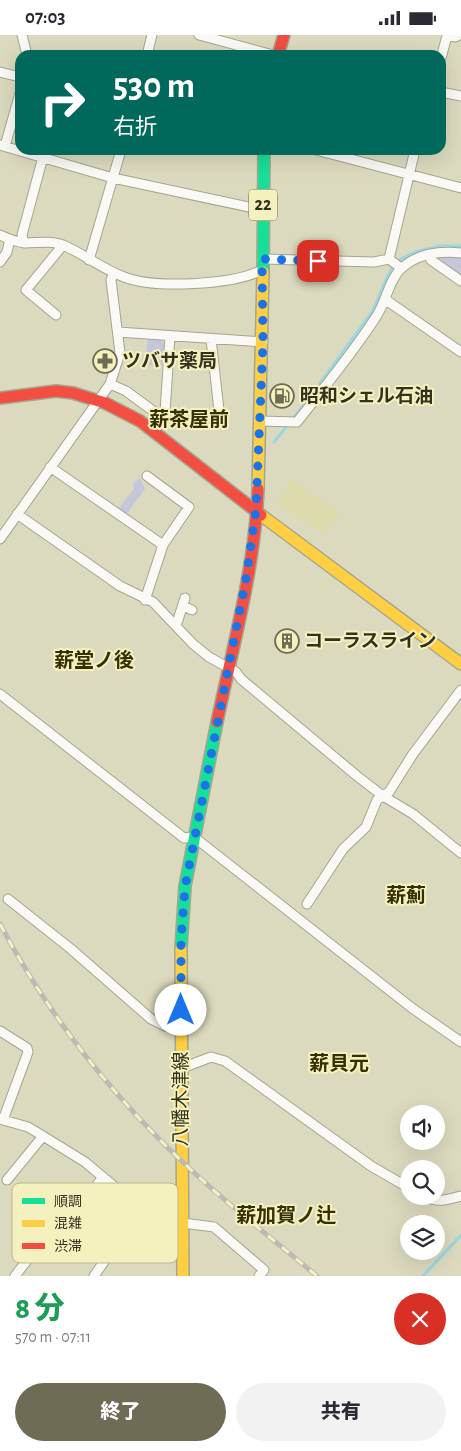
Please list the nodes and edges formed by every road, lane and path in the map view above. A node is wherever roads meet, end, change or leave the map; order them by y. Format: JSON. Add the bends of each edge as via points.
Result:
{"nodes":[{"id":1,"x":22,"y":35,"type":"edge"},
{"id":2,"x":152,"y":35,"type":"edge"},
{"id":3,"x":199,"y":35,"type":"edge"},
{"id":4,"x":284,"y":35,"type":"edge"},
{"id":5,"x":447,"y":35,"type":"edge"},
{"id":6,"x":459,"y":35,"type":"edge"},
{"id":7,"x":26,"y":50,"type":"edge"},
{"id":8,"x":148,"y":50,"type":"edge"},
{"id":9,"x":254,"y":50,"type":"edge"},
{"id":10,"x":280,"y":50,"type":"edge"},
{"id":11,"x":443,"y":50,"type":"edge"},
{"id":12,"x":0,"y":72,"type":"edge"},
{"id":13,"x":15,"y":76,"type":"edge"},
{"id":14,"x":446,"y":93,"type":"edge"},
{"id":15,"x":461,"y":96,"type":"edge"},
{"id":16,"x":15,"y":108,"type":"edge"},
{"id":17,"x":3,"y":145,"type":"edge"},
{"id":18,"x":15,"y":149,"type":"edge"},
{"id":19,"x":36,"y":155,"type":"edge"},
{"id":20,"x":120,"y":155,"type":"edge"},
{"id":21,"x":264,"y":155,"type":"edge"},
{"id":22,"x":334,"y":155,"type":"edge"},
{"id":23,"x":414,"y":155,"type":"edge"},
{"id":24,"x":43,"y":157,"type":"junction"},
{"id":25,"x":408,"y":175,"type":"junction"},
{"id":26,"x":113,"y":178,"type":"junction"},
{"id":27,"x":461,"y":188,"type":"edge"},
{"id":28,"x":263,"y":209,"type":"junction"},
{"id":29,"x":0,"y":235,"type":"edge"},
{"id":30,"x":10,"y":239,"type":"junction"},
{"id":31,"x":24,"y":243,"type":"junction"},
{"id":32,"x":63,"y":245,"type":"junction"},
{"id":33,"x":461,"y":253,"type":"edge"},
{"id":34,"x":428,"y":255,"type":"junction"},
{"id":35,"x":89,"y":260,"type":"junction"},
{"id":36,"x":0,"y":262,"type":"edge"},
{"id":37,"x":395,"y":264,"type":"junction"},
{"id":38,"x":262,"y":265,"type":"junction"},
{"id":39,"x":114,"y":273,"type":"junction"},
{"id":40,"x":461,"y":281,"type":"edge"},
{"id":41,"x":386,"y":300,"type":"junction"},
{"id":42,"x":56,"y":315,"type":"dead end"},
{"id":43,"x":118,"y":332,"type":"junction"},
{"id":44,"x":170,"y":336,"type":"junction"},
{"id":45,"x":211,"y":339,"type":"junction"},
{"id":46,"x":263,"y":342,"type":"junction"},
{"id":47,"x":461,"y":352,"type":"edge"},
{"id":48,"x":110,"y":384,"type":"junction"},
{"id":49,"x":0,"y":398,"type":"edge"},
{"id":50,"x":100,"y":399,"type":"junction"},
{"id":51,"x":220,"y":419,"type":"dead end"},
{"id":52,"x":260,"y":421,"type":"junction"},
{"id":53,"x":50,"y":467,"type":"junction"},
{"id":54,"x":147,"y":476,"type":"dead end"},
{"id":55,"x":256,"y":510,"type":"junction"},
{"id":56,"x":17,"y":514,"type":"junction"},
{"id":57,"x":0,"y":539,"type":"edge"},
{"id":58,"x":163,"y":545,"type":"junction"},
{"id":59,"x":145,"y":600,"type":"junction"},
{"id":60,"x":192,"y":610,"type":"dead end"},
{"id":61,"x":176,"y":626,"type":"junction"},
{"id":62,"x":461,"y":664,"type":"edge"},
{"id":63,"x":228,"y":667,"type":"junction"},
{"id":64,"x":461,"y":690,"type":"edge"},
{"id":65,"x":0,"y":695,"type":"edge"},
{"id":66,"x":383,"y":796,"type":"junction"},
{"id":67,"x":194,"y":837,"type":"junction"},
{"id":68,"x":461,"y":853,"type":"edge"},
{"id":69,"x":8,"y":899,"type":"dead end"},
{"id":70,"x":307,"y":904,"type":"dead end"},
{"id":71,"x":181,"y":1027,"type":"junction"},
{"id":72,"x":0,"y":1031,"type":"edge"},
{"id":73,"x":461,"y":1042,"type":"edge"},
{"id":74,"x":182,"y":1068,"type":"junction"},
{"id":75,"x":2,"y":1119,"type":"edge"},
{"id":76,"x":43,"y":1136,"type":"junction"},
{"id":77,"x":103,"y":1177,"type":"junction"},
{"id":78,"x":7,"y":1180,"type":"dead end"},
{"id":79,"x":98,"y":1183,"type":"edge"},
{"id":80,"x":110,"y":1183,"type":"edge"},
{"id":81,"x":400,"y":1183,"type":"edge"},
{"id":82,"x":461,"y":1196,"type":"edge"},
{"id":83,"x":445,"y":1200,"type":"edge"},
{"id":84,"x":178,"y":1223,"type":"edge"},
{"id":85,"x":182,"y":1224,"type":"junction"},
{"id":86,"x":25,"y":1263,"type":"edge"},
{"id":87,"x":103,"y":1263,"type":"edge"},
{"id":88,"x":15,"y":1276,"type":"edge"},
{"id":89,"x":94,"y":1276,"type":"edge"},
{"id":90,"x":183,"y":1276,"type":"edge"},
{"id":91,"x":259,"y":1276,"type":"edge"}],
"edges":[{"from":1,"to":7,"type":"street"},
{"from":2,"to":8,"type":"street"},
{"from":3,"to":9,"type":"street"},
{"from":4,"to":10,"type":"main road"},
{"from":5,"to":6,"type":"street"},
{"from":5,"to":11,"type":"street"},
{"from":12,"to":13,"type":"street"},
{"from":14,"to":15,"type":"street"},
{"from":16,"to":17,"type":"street"},
{"from":17,"to":18,"type":"street"},
{"from":19,"to":24,"type":"street"},
{"from":20,"to":26,"type":"street"},
{"from":21,"to":28,"type":"main road","name":"八幡木津線","number":"22"},
{"from":22,"to":25,"type":"street"},
{"from":23,"to":25,"type":"street"},
{"from":24,"to":26,"type":"street"},
{"from":24,"to":31,"type":"street","via":[[22,235]]},
{"from":25,"to":27,"type":"street"},
{"from":25,"to":37,"type":"street"},
{"from":26,"to":28,"type":"street"},
{"from":26,"to":35,"type":"street"},
{"from":28,"to":38,"type":"main road","name":"八幡木津線","number":"22"},
{"from":29,"to":30,"type":"street"},
{"from":30,"to":31,"type":"street"},
{"from":30,"to":36,"type":"street"},
{"from":31,"to":32,"type":"street","via":[[48,241]]},
{"from":32,"to":35,"type":"street"},
{"from":32,"to":42,"type":"street","via":[[26,290]]},
{"from":33,"to":34,"type":"street","via":[[445,251]]},
{"from":34,"to":37,"type":"street"},
{"from":34,"to":40,"type":"street"},
{"from":35,"to":39,"type":"street"},
{"from":37,"to":38,"type":"street"},
{"from":37,"to":41,"type":"street"},
{"from":38,"to":39,"type":"street","via":[[252,275],[203,284],[150,281]]},
{"from":38,"to":46,"type":"main road","name":"八幡木津線","number":"22"},
{"from":39,"to":43,"type":"street","via":[[111,280]]},
{"from":41,"to":47,"type":"street"},
{"from":41,"to":52,"type":"street","via":[[355,347],[297,422]]},
{"from":43,"to":44,"type":"street"},
{"from":43,"to":48,"type":"street","via":[[120,353]]},
{"from":44,"to":45,"type":"street"},
{"from":44,"to":48,"type":"street","via":[[165,412],[160,416],[126,391]]},
{"from":45,"to":46,"type":"street"},
{"from":45,"to":51,"type":"street"},
{"from":46,"to":52,"type":"main road","name":"八幡木津線","number":"22"},
{"from":48,"to":50,"type":"street"},
{"from":49,"to":50,"type":"main road","via":[[44,390],[70,391]]},
{"from":50,"to":53,"type":"street"},
{"from":50,"to":55,"type":"main road","via":[[140,421]]},
{"from":52,"to":55,"type":"main road","name":"八幡木津線","number":"22"},
{"from":53,"to":56,"type":"street"},
{"from":53,"to":58,"type":"street"},
{"from":54,"to":58,"type":"street","via":[[189,507]]},
{"from":55,"to":62,"type":"main road"},
{"from":55,"to":63,"type":"main road","name":"八幡木津線","number":"22"},
{"from":56,"to":57,"type":"street"},
{"from":56,"to":59,"type":"street"},
{"from":58,"to":59,"type":"street"},
{"from":59,"to":61,"type":"street","via":[[153,602]]},
{"from":60,"to":61,"type":"street","via":[[184,602]]},
{"from":61,"to":63,"type":"street","via":[[193,644]]},
{"from":63,"to":66,"type":"street"},
{"from":63,"to":67,"type":"main road","name":"八幡木津線","number":"22"},
{"from":64,"to":66,"type":"street"},
{"from":65,"to":67,"type":"street","via":[[184,838]]},
{"from":66,"to":68,"type":"street","via":[[413,814]]},
{"from":66,"to":70,"type":"street","via":[[377,800],[366,827],[343,849]]},
{"from":67,"to":71,"type":"main road","name":"八幡木津線","number":"22","via":[[185,887],[181,941]]},
{"from":67,"to":73,"type":"street","via":[[412,1008]]},
{"from":69,"to":71,"type":"street","via":[[151,1019],[165,1026]]},
{"from":71,"to":74,"type":"main road","name":"八幡木津線","number":"22"},
{"from":72,"to":75,"type":"street","via":[[27,1048],[28,1052]]},
{"from":74,"to":81,"type":"street","via":[[211,1057],[225,1061],[371,1166]]},
{"from":74,"to":85,"type":"main road","name":"八幡木津線","number":"22"},
{"from":75,"to":76,"type":"street","via":[[28,1127]]},
{"from":76,"to":77,"type":"street"},
{"from":76,"to":78,"type":"street"},
{"from":77,"to":79,"type":"street"},
{"from":77,"to":80,"type":"street"},
{"from":82,"to":83,"type":"street"},
{"from":84,"to":85,"type":"street"},
{"from":85,"to":90,"type":"main road","name":"八幡木津線","number":"22"},
{"from":85,"to":91,"type":"street","via":[[214,1227],[264,1270]]},
{"from":86,"to":88,"type":"street"},
{"from":87,"to":89,"type":"street"}]}
